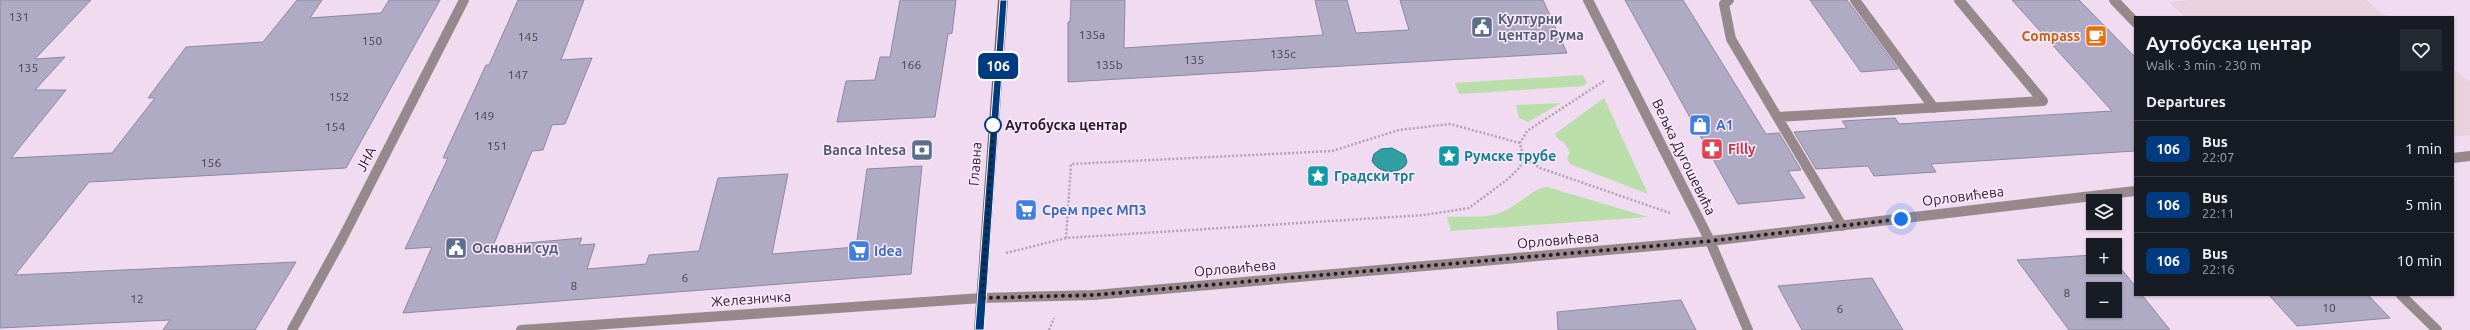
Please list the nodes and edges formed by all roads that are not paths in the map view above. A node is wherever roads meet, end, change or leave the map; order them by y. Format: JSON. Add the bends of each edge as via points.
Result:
{"nodes":[{"id":1,"x":464,"y":0,"type":"edge"},
{"id":2,"x":1003,"y":0,"type":"edge"},
{"id":3,"x":1588,"y":0,"type":"edge"},
{"id":4,"x":1729,"y":0,"type":"edge"},
{"id":5,"x":1855,"y":0,"type":"edge"},
{"id":6,"x":1959,"y":0,"type":"edge"},
{"id":7,"x":2114,"y":0,"type":"edge"},
{"id":8,"x":2134,"y":21,"type":"edge"},
{"id":9,"x":1934,"y":108,"type":"junction"},
{"id":10,"x":1777,"y":117,"type":"junction"},
{"id":11,"x":2470,"y":156,"type":"edge"},
{"id":12,"x":2454,"y":158,"type":"edge"},
{"id":13,"x":2134,"y":191,"type":"edge"},
{"id":14,"x":1842,"y":226,"type":"junction"},
{"id":15,"x":1710,"y":241,"type":"junction"},
{"id":16,"x":2401,"y":296,"type":"edge"},
{"id":17,"x":982,"y":298,"type":"junction"},
{"id":18,"x":292,"y":330,"type":"edge"},
{"id":19,"x":522,"y":330,"type":"edge"},
{"id":20,"x":979,"y":330,"type":"edge"},
{"id":21,"x":1748,"y":330,"type":"edge"},
{"id":22,"x":2437,"y":330,"type":"edge"}],
"edges":[{"from":1,"to":18,"type":"street","name":"ЈНА"},
{"from":2,"to":17,"type":"main road","name":"Главна"},
{"from":3,"to":15,"type":"street","name":"Вељка Дугошевића"},
{"from":4,"to":10,"type":"street","via":[[1724,4],[1731,39]]},
{"from":5,"to":9,"type":"street"},
{"from":6,"to":9,"type":"street","via":[[2043,101]]},
{"from":7,"to":8,"type":"street"},
{"from":9,"to":10,"type":"street"},
{"from":10,"to":14,"type":"street"},
{"from":11,"to":12,"type":"street"},
{"from":13,"to":14,"type":"street","name":"Орловићева"},
{"from":14,"to":15,"type":"street","name":"Орловићева"},
{"from":15,"to":17,"type":"street","name":"Орловићева","via":[[1094,295]]},
{"from":15,"to":21,"type":"street","name":"Вељка Дугошевића"},
{"from":16,"to":22,"type":"street"},
{"from":17,"to":19,"type":"street","name":"Железничка"},
{"from":17,"to":20,"type":"main road","name":"Главна"}]}
